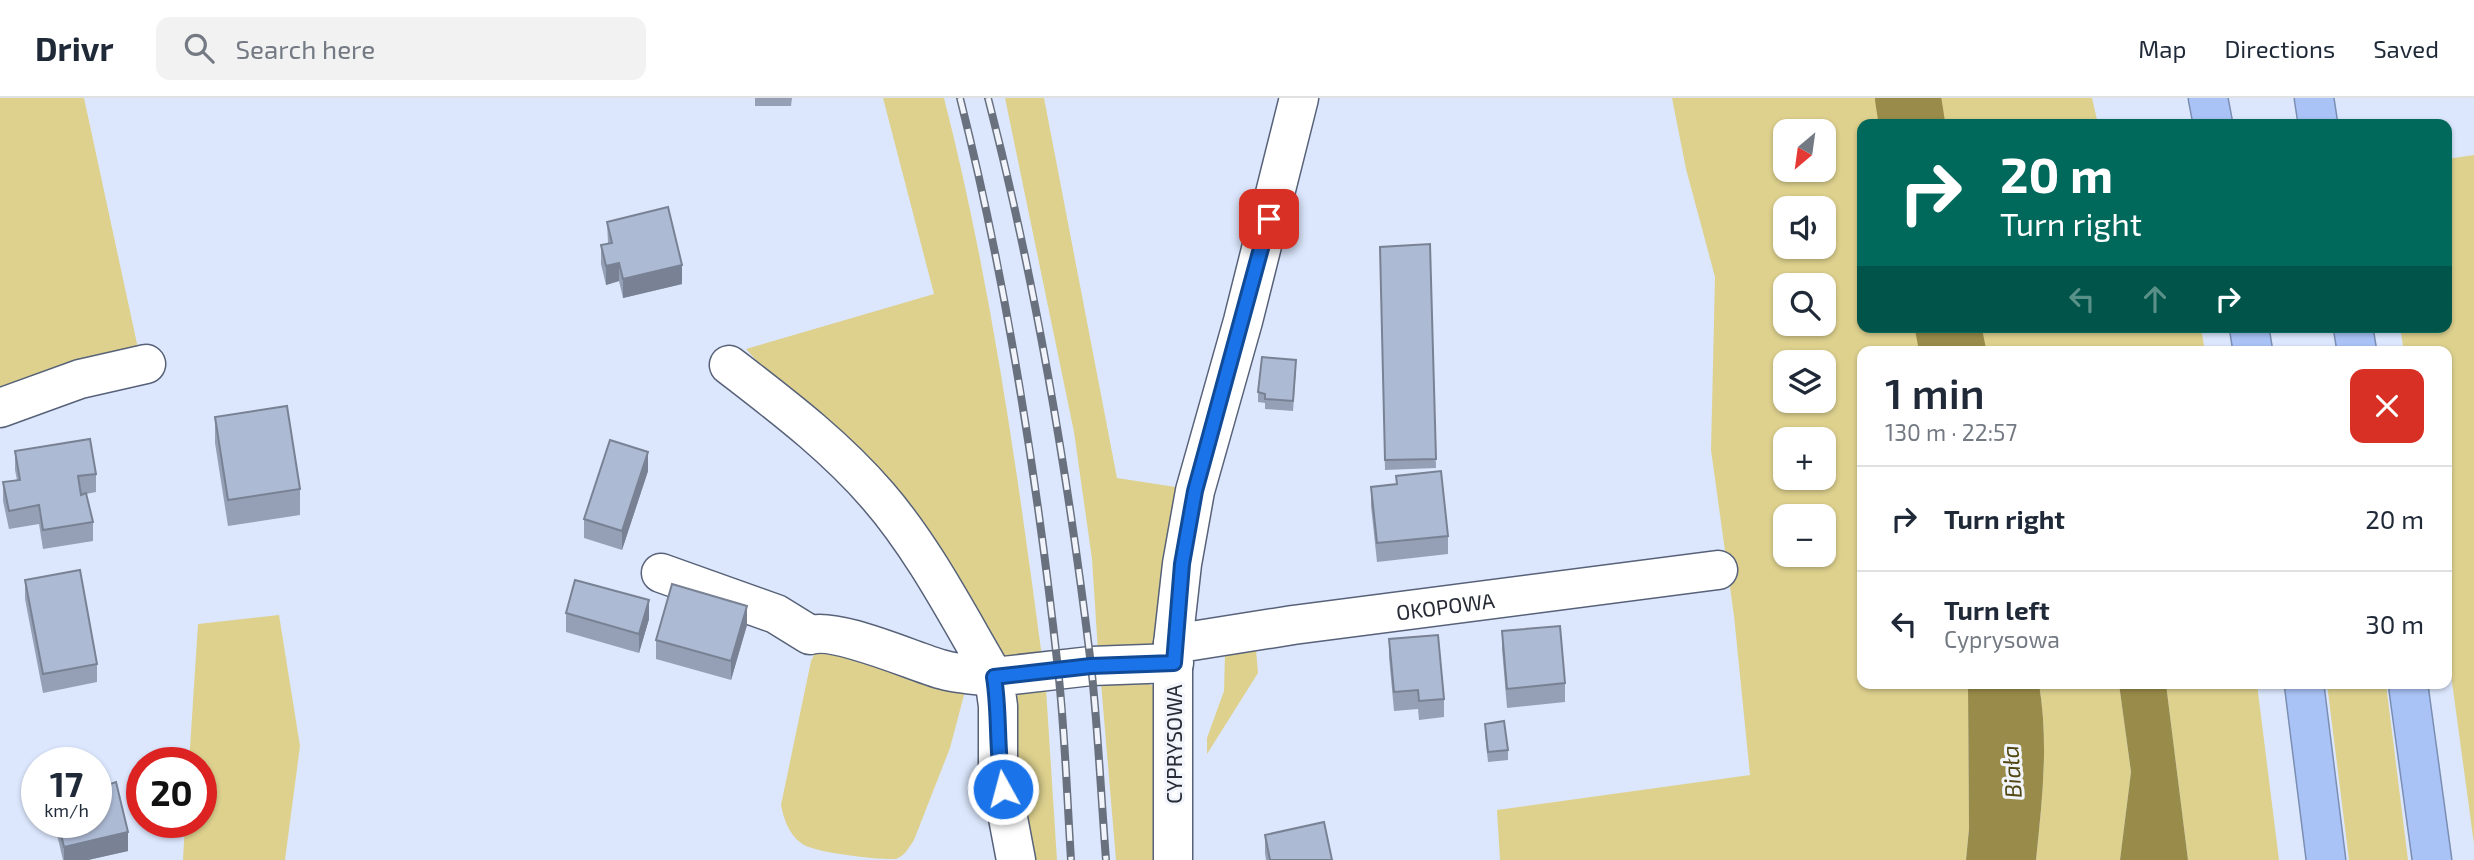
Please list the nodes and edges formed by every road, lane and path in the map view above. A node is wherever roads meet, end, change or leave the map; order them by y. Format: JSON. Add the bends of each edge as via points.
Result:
{"nodes":[{"id":1,"x":1299,"y":98,"type":"edge"},
{"id":2,"x":2208,"y":98,"type":"edge"},
{"id":3,"x":2314,"y":98,"type":"edge"},
{"id":4,"x":2212,"y":119,"type":"edge"},
{"id":5,"x":2317,"y":119,"type":"edge"},
{"id":6,"x":146,"y":363,"type":"dead end"},
{"id":7,"x":729,"y":365,"type":"dead end"},
{"id":8,"x":0,"y":408,"type":"edge"},
{"id":9,"x":1718,"y":570,"type":"dead end"},
{"id":10,"x":661,"y":573,"type":"dead end"},
{"id":11,"x":1174,"y":653,"type":"junction"},
{"id":12,"x":994,"y":677,"type":"junction"},
{"id":13,"x":2305,"y":689,"type":"edge"},
{"id":14,"x":2409,"y":689,"type":"edge"},
{"id":15,"x":1016,"y":860,"type":"edge"},
{"id":16,"x":1173,"y":860,"type":"edge"},
{"id":17,"x":2326,"y":860,"type":"edge"},
{"id":18,"x":2432,"y":860,"type":"edge"}],
"edges":[{"from":1,"to":11,"type":"street","name":"CYPRYSOWA","via":[[1195,491],[1182,564]]},
{"from":2,"to":4,"type":"highway"},
{"from":3,"to":5,"type":"highway"},
{"from":6,"to":8,"type":"street","via":[[80,379]]},
{"from":7,"to":12,"type":"street","via":[[828,443],[879,497],[920,554]]},
{"from":9,"to":11,"type":"street","name":"OKOPOWA","via":[[1293,625]]},
{"from":10,"to":12,"type":"street","name":"OKOPOWA","via":[[776,614],[810,635],[839,636],[943,670]]},
{"from":11,"to":12,"type":"street","name":"OKOPOWA"},
{"from":11,"to":16,"type":"street","name":"CYPRYSOWA"},
{"from":12,"to":15,"type":"street","via":[[998,765]]},
{"from":13,"to":17,"type":"highway"},
{"from":14,"to":18,"type":"highway"}]}
